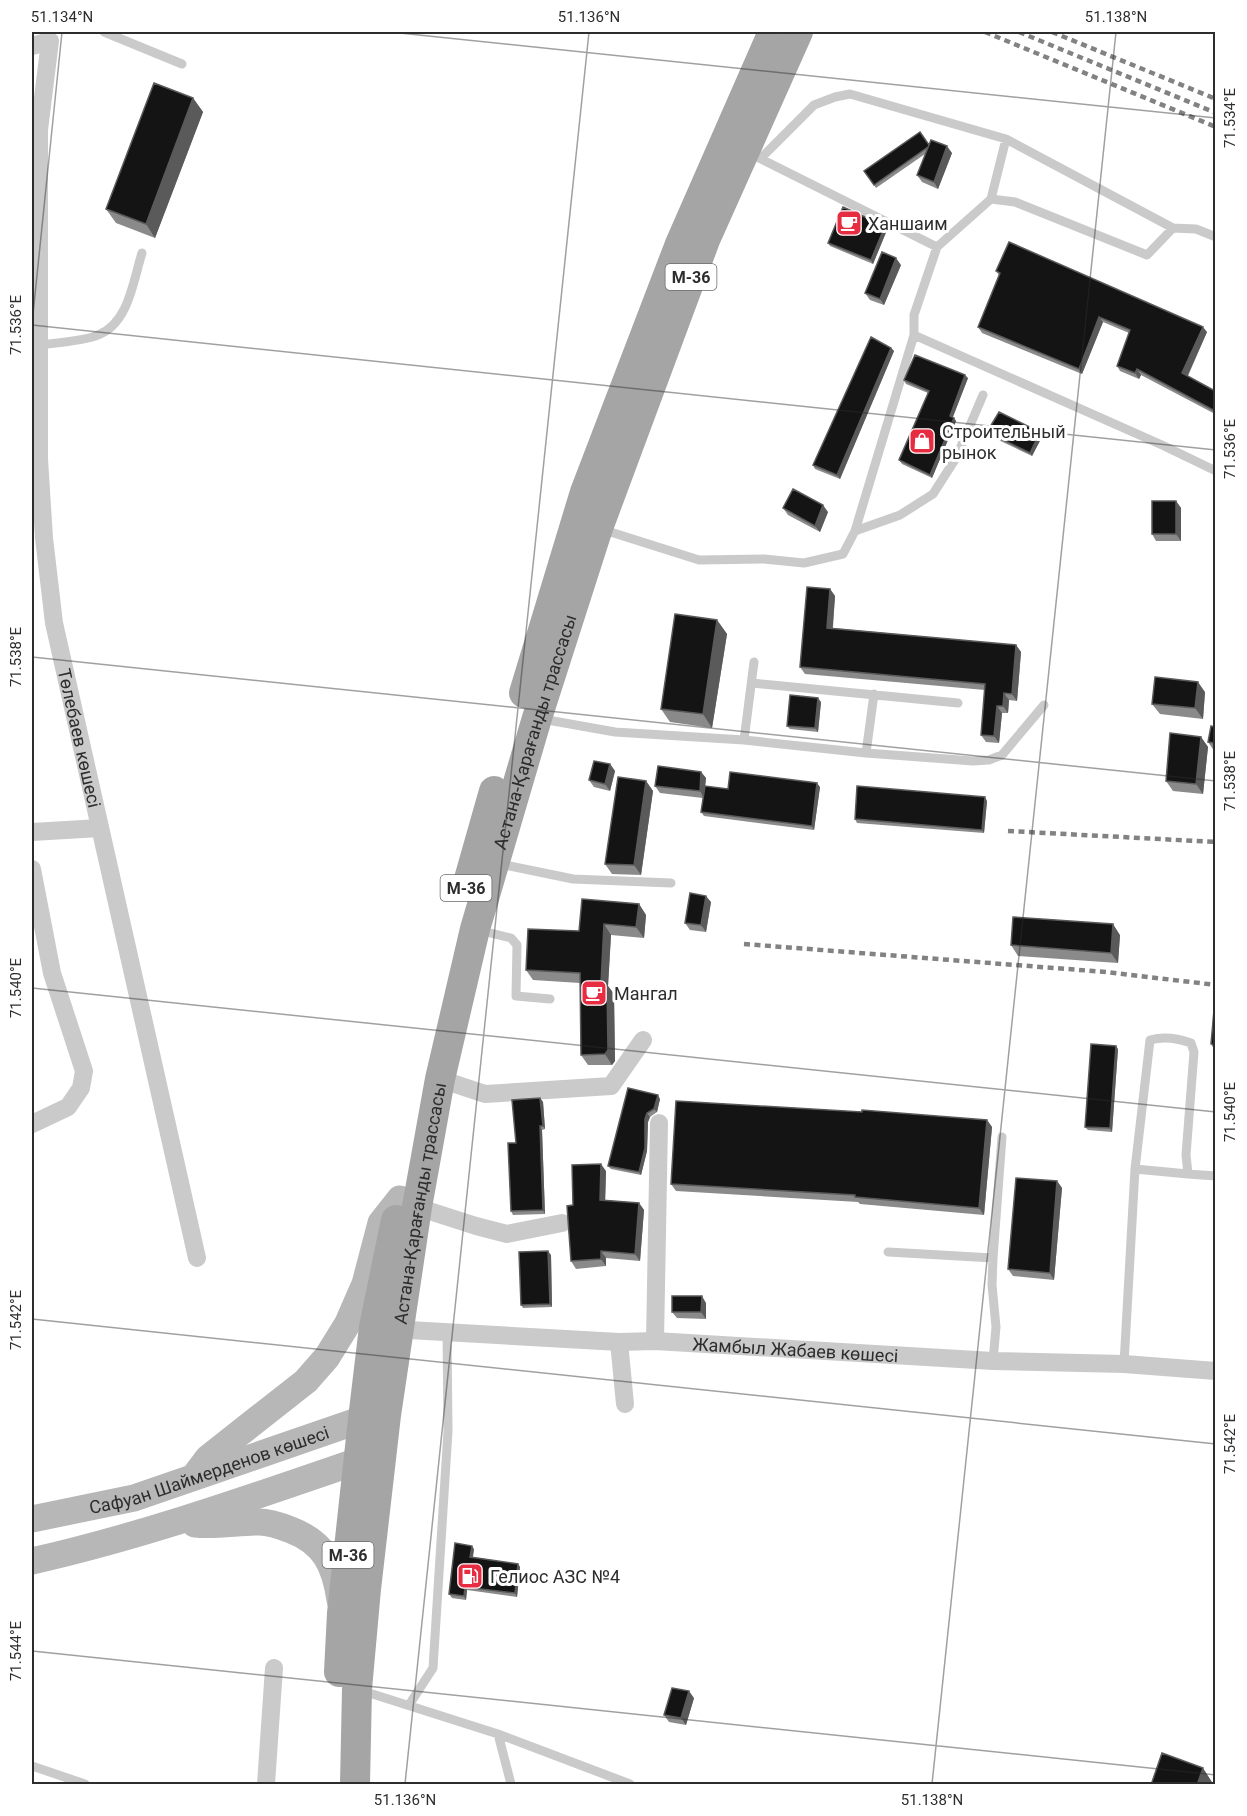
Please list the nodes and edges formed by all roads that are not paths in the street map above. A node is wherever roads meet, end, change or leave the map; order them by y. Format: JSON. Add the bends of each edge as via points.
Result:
{"nodes":[{"id":1,"x":104,"y":32,"type":"edge"},
{"id":2,"x":773,"y":32,"type":"edge"},
{"id":3,"x":798,"y":32,"type":"edge"},
{"id":4,"x":51,"y":36,"type":"edge"},
{"id":5,"x":32,"y":46,"type":"edge"},
{"id":6,"x":182,"y":64,"type":"dead end"},
{"id":7,"x":35,"y":131,"type":"edge"},
{"id":8,"x":1006,"y":139,"type":"junction"},
{"id":9,"x":753,"y":154,"type":"junction"},
{"id":10,"x":991,"y":199,"type":"junction"},
{"id":11,"x":1173,"y":228,"type":"junction"},
{"id":12,"x":1215,"y":237,"type":"edge"},
{"id":13,"x":937,"y":247,"type":"junction"},
{"id":14,"x":142,"y":253,"type":"dead end"},
{"id":15,"x":914,"y":335,"type":"junction"},
{"id":16,"x":39,"y":345,"type":"junction"},
{"id":17,"x":983,"y":395,"type":"dead end"},
{"id":18,"x":35,"y":460,"type":"edge"},
{"id":19,"x":1215,"y":471,"type":"edge"},
{"id":20,"x":598,"y":528,"type":"junction"},
{"id":21,"x":855,"y":531,"type":"junction"},
{"id":22,"x":754,"y":662,"type":"dead end"},
{"id":23,"x":752,"y":683,"type":"junction"},
{"id":24,"x":874,"y":694,"type":"junction"},
{"id":25,"x":958,"y":703,"type":"dead end"},
{"id":26,"x":1044,"y":705,"type":"dead end"},
{"id":27,"x":537,"y":718,"type":"junction"},
{"id":28,"x":744,"y":740,"type":"junction"},
{"id":29,"x":866,"y":753,"type":"junction"},
{"id":30,"x":100,"y":828,"type":"junction"},
{"id":31,"x":32,"y":831,"type":"edge"},
{"id":32,"x":494,"y":863,"type":"junction"},
{"id":33,"x":32,"y":869,"type":"edge"},
{"id":34,"x":671,"y":883,"type":"dead end"},
{"id":35,"x":475,"y":929,"type":"junction"},
{"id":36,"x":550,"y":999,"type":"dead end"},
{"id":37,"x":643,"y":1040,"type":"dead end"},
{"id":38,"x":440,"y":1079,"type":"junction"},
{"id":39,"x":659,"y":1123,"type":"dead end"},
{"id":40,"x":32,"y":1124,"type":"edge"},
{"id":41,"x":1002,"y":1137,"type":"dead end"},
{"id":42,"x":1135,"y":1169,"type":"junction"},
{"id":43,"x":1188,"y":1174,"type":"junction"},
{"id":44,"x":1215,"y":1176,"type":"edge"},
{"id":45,"x":408,"y":1203,"type":"junction"},
{"id":46,"x":562,"y":1223,"type":"dead end"},
{"id":47,"x":888,"y":1252,"type":"dead end"},
{"id":48,"x":197,"y":1258,"type":"dead end"},
{"id":49,"x":993,"y":1258,"type":"junction"},
{"id":50,"x":386,"y":1328,"type":"junction"},
{"id":51,"x":447,"y":1331,"type":"junction"},
{"id":52,"x":655,"y":1341,"type":"junction"},
{"id":53,"x":619,"y":1342,"type":"junction"},
{"id":54,"x":993,"y":1361,"type":"junction"},
{"id":55,"x":1124,"y":1364,"type":"junction"},
{"id":56,"x":1215,"y":1371,"type":"edge"},
{"id":57,"x":625,"y":1404,"type":"dead end"},
{"id":58,"x":374,"y":1422,"type":"junction"},
{"id":59,"x":370,"y":1458,"type":"junction"},
{"id":60,"x":193,"y":1478,"type":"junction"},
{"id":61,"x":32,"y":1519,"type":"edge"},
{"id":62,"x":176,"y":1523,"type":"junction"},
{"id":63,"x":32,"y":1561,"type":"edge"},
{"id":64,"x":342,"y":1612,"type":"junction"},
{"id":65,"x":274,"y":1668,"type":"dead end"},
{"id":66,"x":357,"y":1689,"type":"junction"},
{"id":67,"x":409,"y":1705,"type":"junction"},
{"id":68,"x":498,"y":1734,"type":"junction"},
{"id":69,"x":32,"y":1766,"type":"edge"},
{"id":70,"x":85,"y":1785,"type":"edge"},
{"id":71,"x":266,"y":1785,"type":"edge"},
{"id":72,"x":334,"y":1785,"type":"edge"},
{"id":73,"x":355,"y":1785,"type":"edge"},
{"id":74,"x":511,"y":1785,"type":"edge"},
{"id":75,"x":630,"y":1785,"type":"edge"}],
"edges":[{"from":1,"to":6,"type":"lane"},
{"from":2,"to":45,"type":"main road","name":"Астана-Қарағанды трассасы","number":"M-36","via":[[680,244],[585,492],[456,925],[423,1072]]},
{"from":3,"to":9,"type":"main road","name":"Астана-Қарағанды трассасы","number":"M-36"},
{"from":4,"to":5,"type":"street"},
{"from":4,"to":7,"type":"street","name":"Төлебаев көшесі"},
{"from":7,"to":16,"type":"street","name":"Төлебаев көшесі"},
{"from":8,"to":9,"type":"lane","via":[[850,94],[814,105]]},
{"from":8,"to":10,"type":"lane"},
{"from":8,"to":11,"type":"lane"},
{"from":9,"to":13,"type":"lane"},
{"from":9,"to":20,"type":"main road","name":"Астана-Қарағанды трассасы","number":"M-36","via":[[705,240]]},
{"from":10,"to":11,"type":"lane","via":[[1015,202],[1147,255]]},
{"from":10,"to":13,"type":"lane"},
{"from":11,"to":12,"type":"lane","via":[[1196,229]]},
{"from":13,"to":15,"type":"lane","via":[[914,315]]},
{"from":14,"to":16,"type":"lane","via":[[125,310],[111,328],[97,336]]},
{"from":15,"to":19,"type":"lane"},
{"from":15,"to":21,"type":"lane"},
{"from":16,"to":18,"type":"street","name":"Төлебаев көшесі"},
{"from":17,"to":21,"type":"lane","via":[[956,458],[933,494],[900,515]]},
{"from":18,"to":30,"type":"street","name":"Төлебаев көшесі","via":[[54,623]]},
{"from":20,"to":21,"type":"lane","via":[[699,560],[804,563],[843,554]]},
{"from":20,"to":27,"type":"main road","name":"Астана-Қарағанды трассасы","number":"M-36"},
{"from":22,"to":23,"type":"lane"},
{"from":23,"to":24,"type":"lane"},
{"from":23,"to":28,"type":"lane"},
{"from":24,"to":25,"type":"lane"},
{"from":24,"to":29,"type":"lane"},
{"from":26,"to":29,"type":"lane","via":[[1002,755],[989,760]]},
{"from":27,"to":28,"type":"lane","via":[[615,732]]},
{"from":27,"to":32,"type":"main road","name":"Астана-Қарағанды трассасы","number":"M-36"},
{"from":28,"to":29,"type":"lane"},
{"from":30,"to":31,"type":"street"},
{"from":30,"to":48,"type":"street","name":"Төлебаев көшесі"},
{"from":32,"to":34,"type":"lane","via":[[573,879]]},
{"from":32,"to":35,"type":"main road","name":"Астана-Қарағанды трассасы","number":"M-36"},
{"from":33,"to":40,"type":"street","via":[[52,973],[84,1071],[81,1088],[68,1107]]},
{"from":35,"to":36,"type":"lane","via":[[511,939],[517,945],[516,996]]},
{"from":35,"to":38,"type":"main road","name":"Астана-Қарағанды трассасы","number":"M-36"},
{"from":37,"to":38,"type":"street","via":[[611,1086],[485,1094]]},
{"from":38,"to":45,"type":"main road","name":"Астана-Қарағанды трассасы","number":"M-36"},
{"from":39,"to":52,"type":"street"},
{"from":41,"to":49,"type":"lane"},
{"from":42,"to":43,"type":"lane"},
{"from":42,"to":43,"type":"lane","via":[[1150,1040],[1160,1037],[1191,1043],[1194,1052]]},
{"from":42,"to":55,"type":"lane"},
{"from":43,"to":44,"type":"lane"},
{"from":45,"to":46,"type":"street","via":[[507,1234]]},
{"from":45,"to":50,"type":"main road","name":"Астана-Қарағанды трассасы","number":"M-36"},
{"from":45,"to":60,"type":"main road","via":[[381,1223],[365,1284],[327,1357],[306,1381],[208,1458]]},
{"from":47,"to":49,"type":"lane"},
{"from":49,"to":54,"type":"lane"},
{"from":50,"to":51,"type":"street","name":"Жамбыл Жабаев көшесі"},
{"from":50,"to":58,"type":"main road","name":"Астана-Қарағанды трассасы","number":"M-36"},
{"from":51,"to":53,"type":"street","name":"Жамбыл Жабаев көшесі"},
{"from":51,"to":67,"type":"lane","via":[[448,1431],[432,1668]]},
{"from":52,"to":53,"type":"street","name":"Жамбыл Жабаев көшесі"},
{"from":52,"to":54,"type":"street","name":"Жамбыл Жабаев көшесі"},
{"from":53,"to":57,"type":"street"},
{"from":54,"to":55,"type":"street","name":"Жамбыл Жабаев көшесі"},
{"from":55,"to":56,"type":"street","name":"Жамбыл Жабаев көшесі"},
{"from":58,"to":59,"type":"main road","name":"Астана-Қарағанды трассасы","number":"M-36"},
{"from":58,"to":60,"type":"main road","name":"Сафуан Шаймерденов көшесі"},
{"from":59,"to":62,"type":"main road"},
{"from":59,"to":64,"type":"main road","name":"Астана-Қарағанды трассасы","number":"M-36"},
{"from":59,"to":66,"type":"main road","name":"Астана-Қарағанды трассасы","number":"M-36","via":[[366,1589]]},
{"from":60,"to":61,"type":"main road","name":"Сафуан Шаймерденов көшесі","via":[[134,1498]]},
{"from":62,"to":63,"type":"main road"},
{"from":62,"to":64,"type":"main road","via":[[262,1522],[304,1535],[324,1552],[331,1564]]},
{"from":64,"to":72,"type":"main road","name":"Астана-Қарағанды трассасы","number":"M-36"},
{"from":65,"to":71,"type":"street"},
{"from":66,"to":67,"type":"lane"},
{"from":66,"to":73,"type":"main road","name":"Астана-Қарағанды трассасы","number":"M-36"},
{"from":67,"to":68,"type":"lane"},
{"from":68,"to":74,"type":"lane"},
{"from":68,"to":75,"type":"lane"},
{"from":69,"to":70,"type":"lane"}]}
